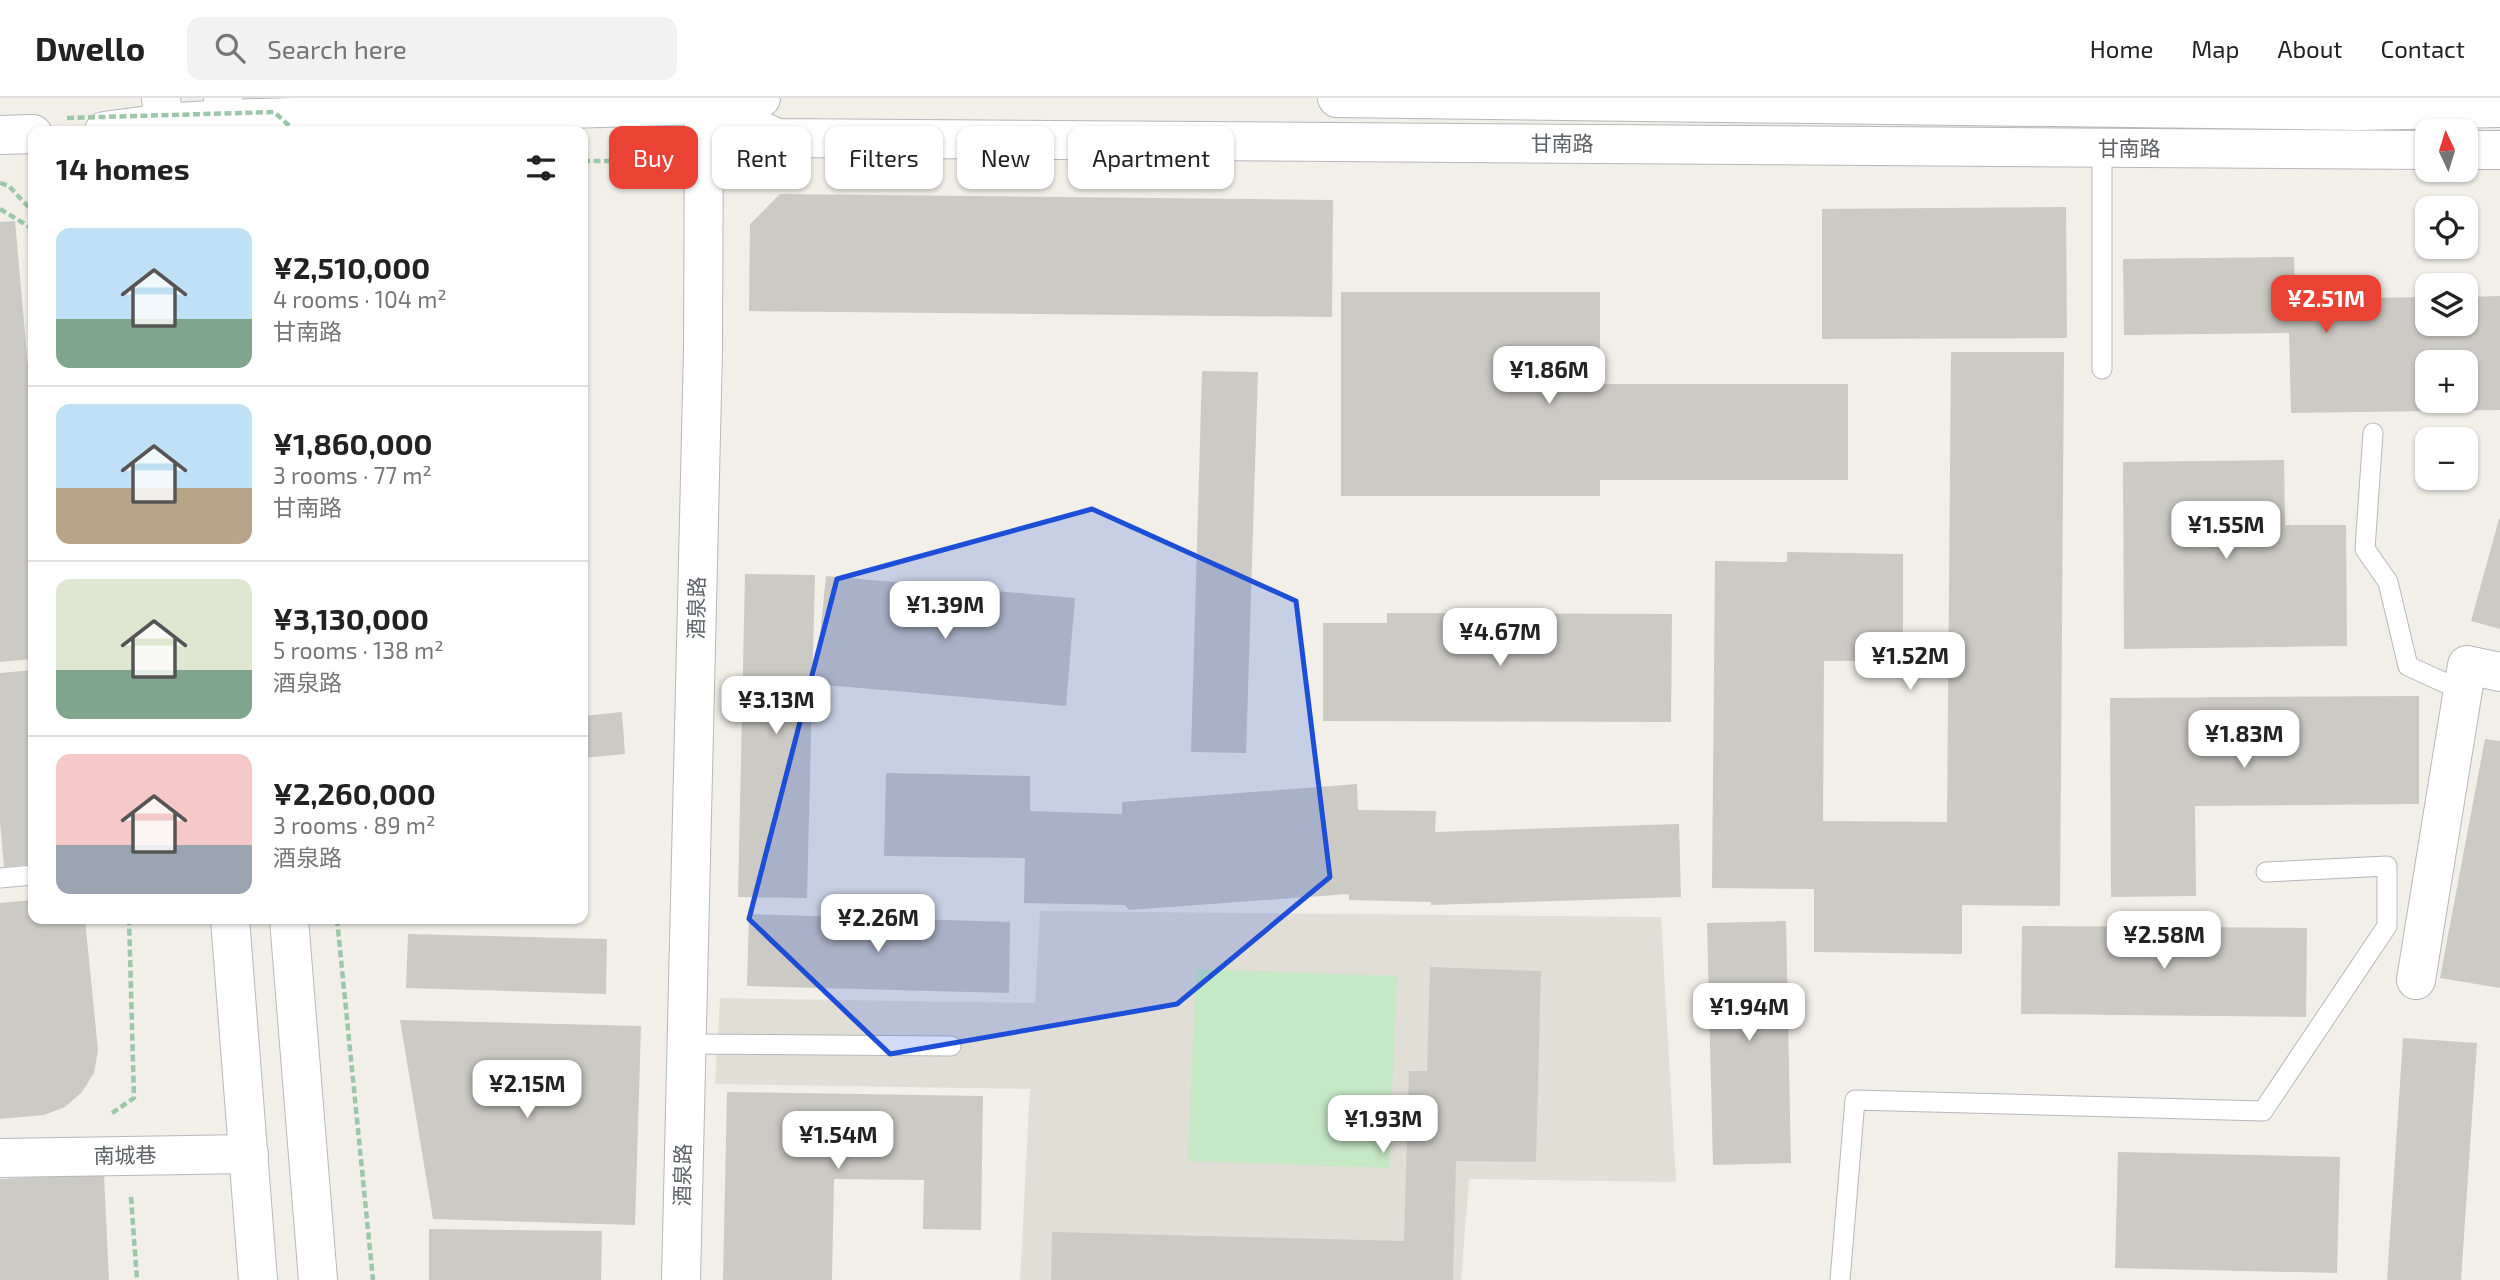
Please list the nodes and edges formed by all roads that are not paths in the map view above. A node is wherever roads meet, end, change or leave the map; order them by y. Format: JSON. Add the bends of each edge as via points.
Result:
{"nodes":[{"id":1,"x":761,"y":98,"type":"edge"},
{"id":2,"x":1337,"y":98,"type":"edge"},
{"id":3,"x":704,"y":105,"type":"junction"},
{"id":4,"x":2500,"y":108,"type":"edge"},
{"id":5,"x":225,"y":116,"type":"edge"},
{"id":6,"x":163,"y":117,"type":"edge"},
{"id":7,"x":125,"y":126,"type":"edge"},
{"id":8,"x":28,"y":130,"type":"edge"},
{"id":9,"x":0,"y":135,"type":"edge"},
{"id":10,"x":2102,"y":149,"type":"junction"},
{"id":11,"x":2415,"y":150,"type":"edge"},
{"id":12,"x":2478,"y":150,"type":"edge"},
{"id":13,"x":2500,"y":150,"type":"edge"},
{"id":14,"x":2102,"y":369,"type":"dead end"},
{"id":15,"x":2373,"y":433,"type":"dead end"},
{"id":16,"x":2500,"y":672,"type":"edge"},
{"id":17,"x":2463,"y":691,"type":"junction"},
{"id":18,"x":2266,"y":872,"type":"dead end"},
{"id":19,"x":28,"y":875,"type":"edge"},
{"id":20,"x":0,"y":878,"type":"edge"},
{"id":21,"x":230,"y":924,"type":"edge"},
{"id":22,"x":289,"y":924,"type":"edge"},
{"id":23,"x":2416,"y":980,"type":"dead end"},
{"id":24,"x":686,"y":1044,"type":"junction"},
{"id":25,"x":951,"y":1046,"type":"dead end"},
{"id":26,"x":249,"y":1154,"type":"junction"},
{"id":27,"x":0,"y":1158,"type":"edge"},
{"id":28,"x":258,"y":1280,"type":"edge"},
{"id":29,"x":318,"y":1280,"type":"edge"},
{"id":30,"x":681,"y":1280,"type":"edge"},
{"id":31,"x":1840,"y":1280,"type":"edge"}],
"edges":[{"from":1,"to":3,"type":"street","name":"甘南路"},
{"from":2,"to":4,"type":"street","name":"甘南路","via":[[2357,111]]},
{"from":3,"to":5,"type":"street","name":"甘南路"},
{"from":3,"to":10,"type":"street","name":"甘南路","via":[[777,138]]},
{"from":3,"to":24,"type":"street","name":"酒泉路","via":[[703,350]]},
{"from":5,"to":6,"type":"street","name":"甘南路"},
{"from":6,"to":7,"type":"street","name":"甘南路"},
{"from":8,"to":9,"type":"street"},
{"from":10,"to":11,"type":"street","name":"甘南路"},
{"from":10,"to":14,"type":"lane"},
{"from":12,"to":13,"type":"street"},
{"from":15,"to":17,"type":"lane","via":[[2365,549],[2388,582],[2408,666]]},
{"from":16,"to":17,"type":"street","via":[[2467,666]]},
{"from":17,"to":23,"type":"street"},
{"from":18,"to":31,"type":"lane","via":[[2387,866],[2387,926],[2263,1111],[1855,1100]]},
{"from":19,"to":20,"type":"lane"},
{"from":21,"to":26,"type":"street"},
{"from":22,"to":29,"type":"street"},
{"from":24,"to":25,"type":"lane"},
{"from":24,"to":30,"type":"street","name":"酒泉路"},
{"from":26,"to":27,"type":"street","name":"南城巷"},
{"from":26,"to":28,"type":"street"}]}
